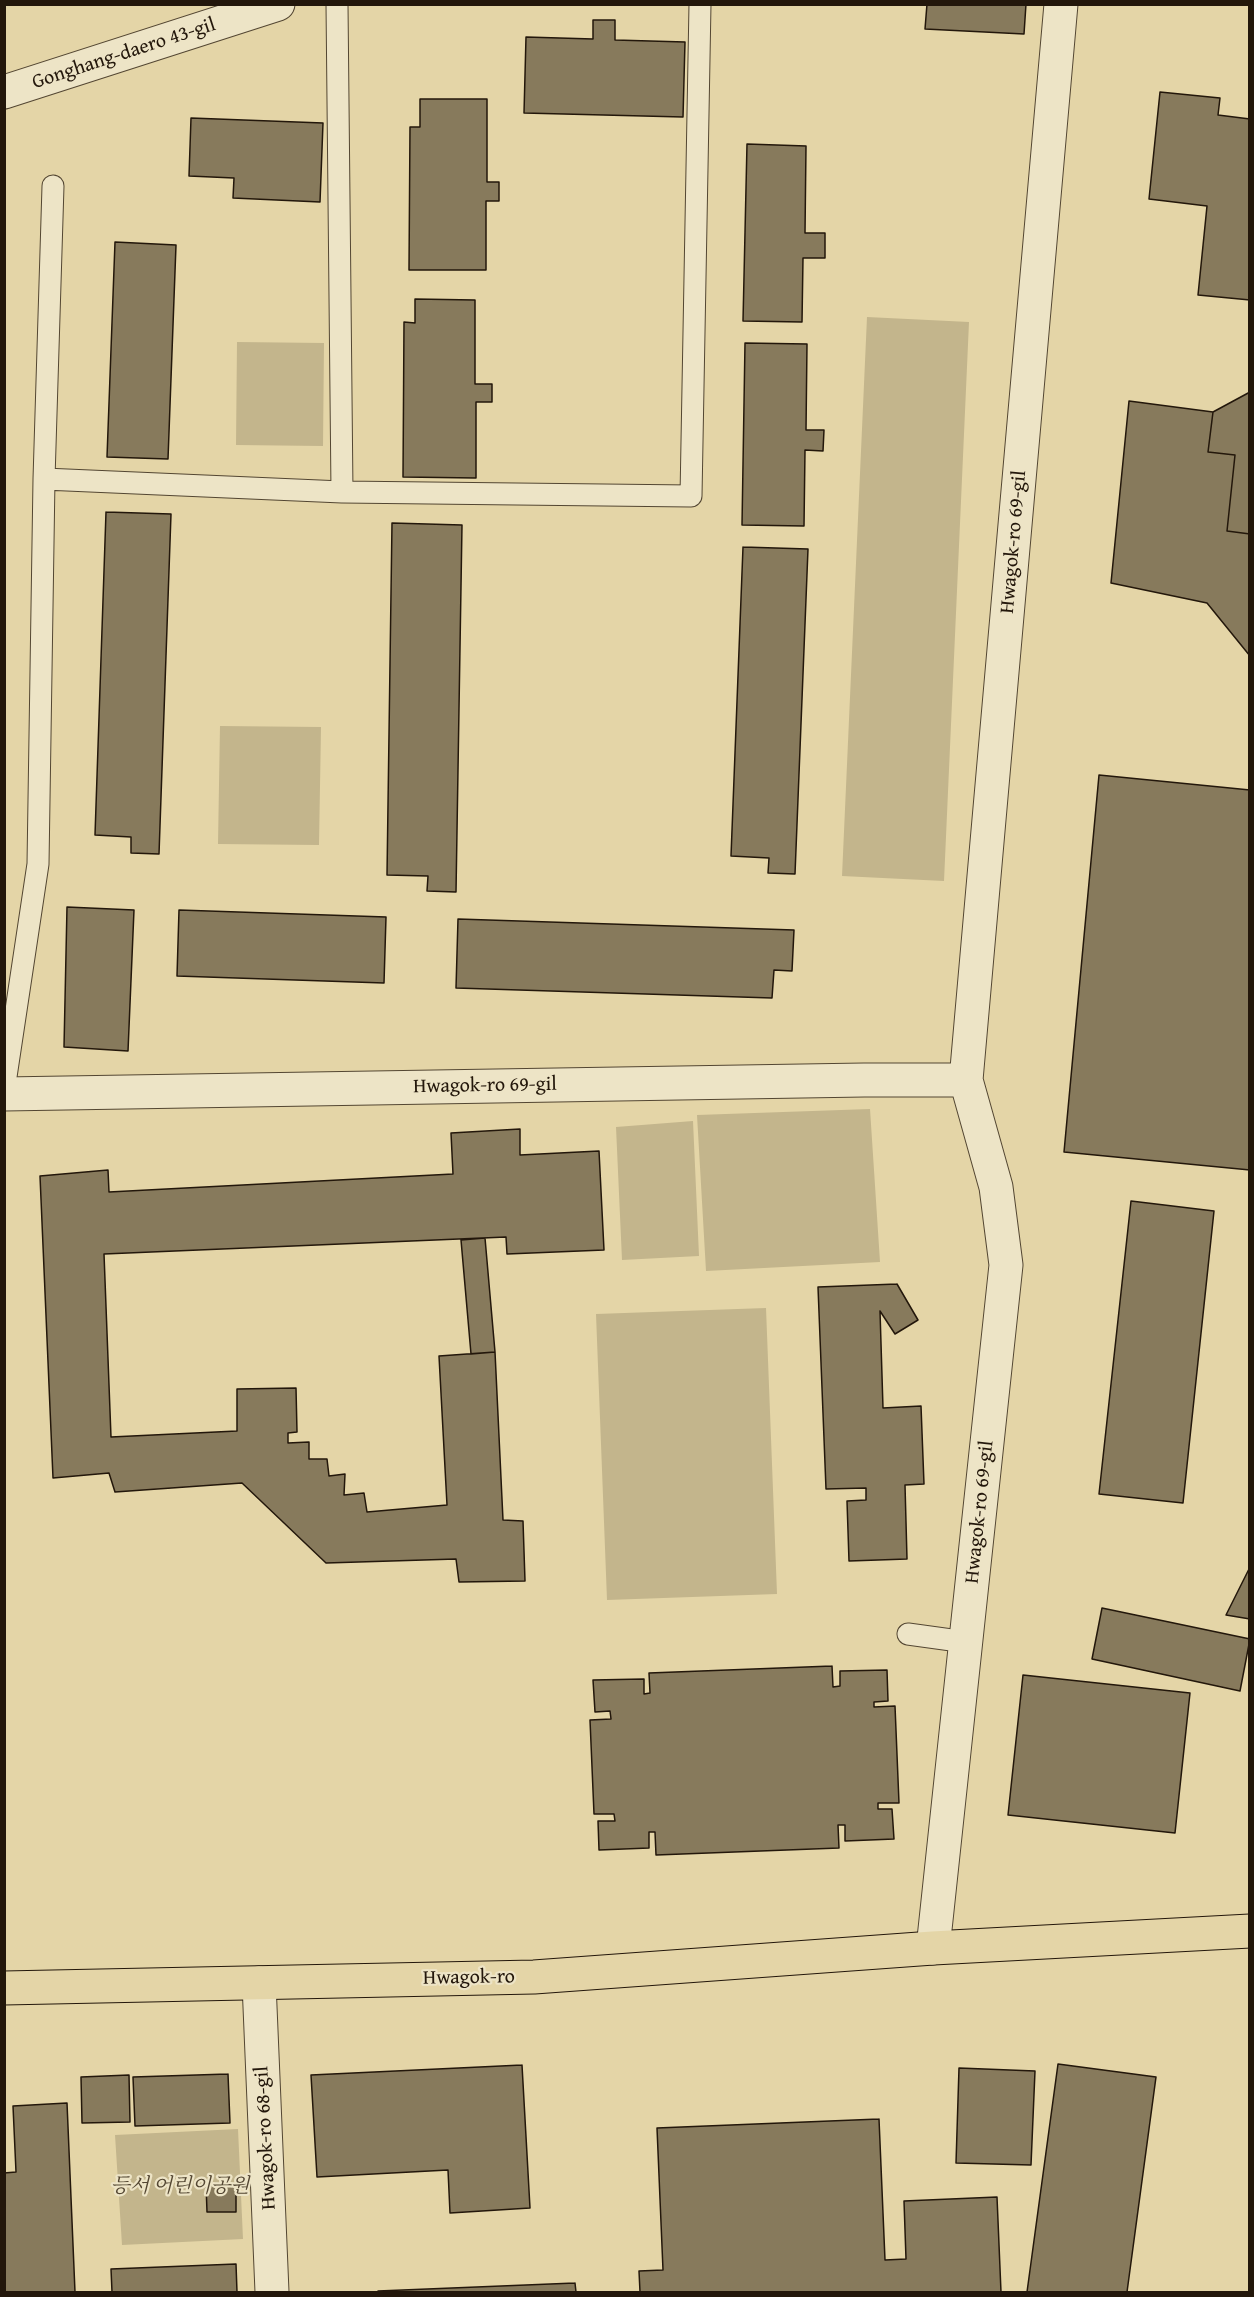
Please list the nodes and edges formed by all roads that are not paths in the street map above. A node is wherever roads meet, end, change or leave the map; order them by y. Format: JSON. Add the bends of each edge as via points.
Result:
{"nodes":[{"id":1,"x":337,"y":4,"type":"edge"},
{"id":2,"x":700,"y":4,"type":"edge"},
{"id":3,"x":1061,"y":4,"type":"edge"},
{"id":4,"x":265,"y":7,"type":"edge"},
{"id":5,"x":4,"y":92,"type":"edge"},
{"id":6,"x":53,"y":186,"type":"dead end"},
{"id":7,"x":44,"y":479,"type":"junction"},
{"id":8,"x":342,"y":492,"type":"junction"},
{"id":9,"x":966,"y":1080,"type":"junction"},
{"id":10,"x":4,"y":1092,"type":"edge"},
{"id":11,"x":908,"y":1634,"type":"dead end"},
{"id":12,"x":966,"y":1642,"type":"junction"},
{"id":13,"x":1250,"y":1931,"type":"edge"},
{"id":14,"x":933,"y":1948,"type":"junction"},
{"id":15,"x":259,"y":1983,"type":"junction"},
{"id":16,"x":4,"y":1988,"type":"edge"},
{"id":17,"x":272,"y":2292,"type":"edge"}],
"edges":[{"from":1,"to":8,"type":"lane"},
{"from":2,"to":8,"type":"lane","via":[[691,496]]},
{"from":3,"to":9,"type":"street","name":"Hwagok-ro 69-gil"},
{"from":4,"to":5,"type":"street","name":"Gonghang-daero 43-gil"},
{"from":6,"to":7,"type":"lane"},
{"from":7,"to":8,"type":"lane"},
{"from":7,"to":10,"type":"lane","via":[[38,864]]},
{"from":9,"to":10,"type":"street","name":"Hwagok-ro 69-gil"},
{"from":9,"to":12,"type":"street","name":"Hwagok-ro 69-gil","via":[[996,1187],[1006,1265]]},
{"from":11,"to":12,"type":"lane"},
{"from":12,"to":14,"type":"street","name":"Hwagok-ro 69-gil"},
{"from":13,"to":14,"type":"main road","name":"Hwagok-ro"},
{"from":14,"to":15,"type":"main road","name":"Hwagok-ro","via":[[534,1977]]},
{"from":15,"to":16,"type":"main road","name":"Hwagok-ro"},
{"from":15,"to":17,"type":"street","name":"Hwagok-ro 68-gil"}]}
